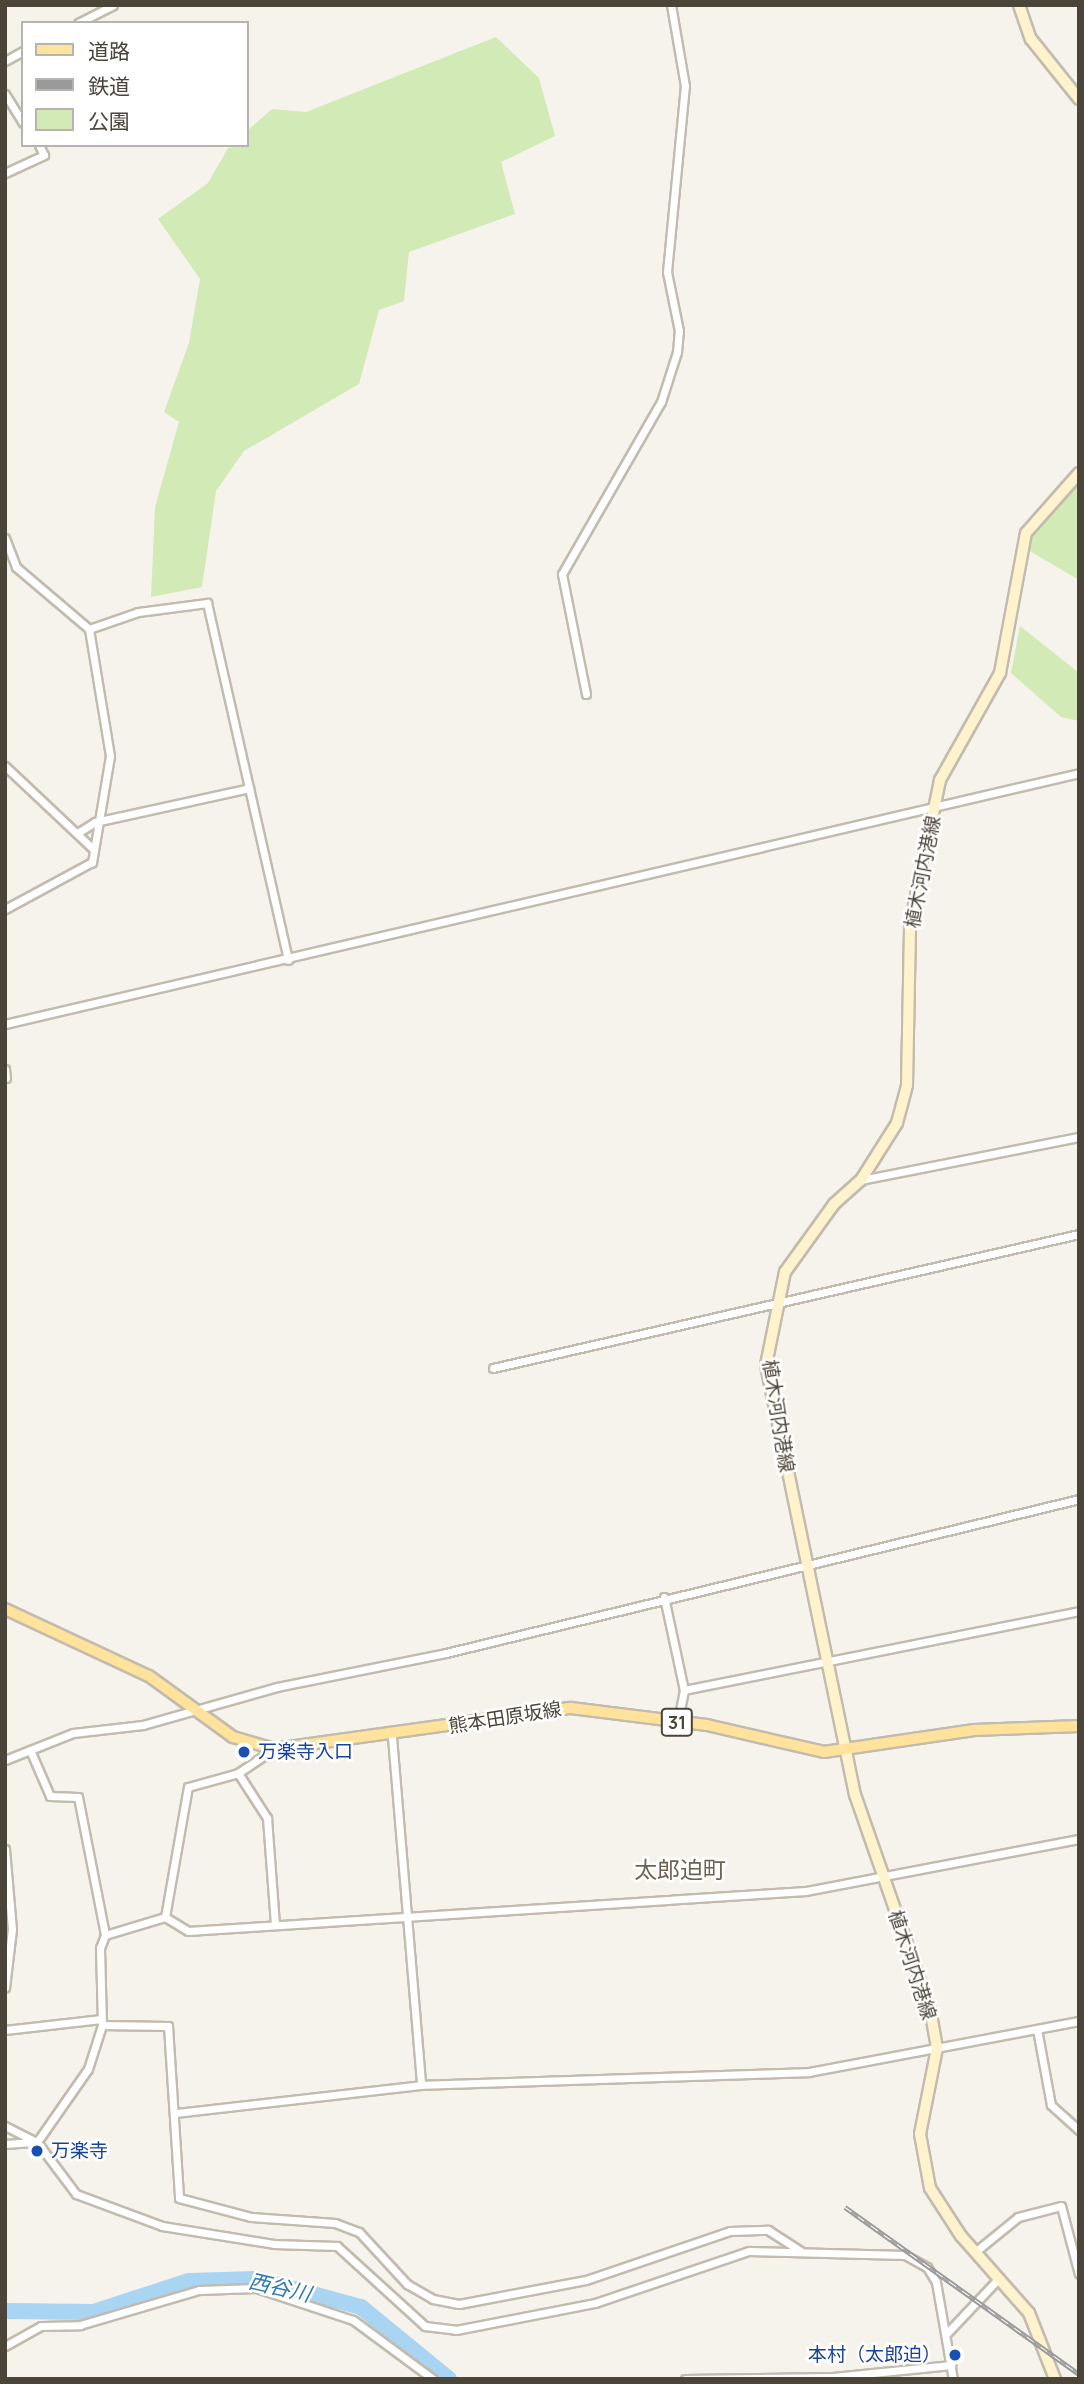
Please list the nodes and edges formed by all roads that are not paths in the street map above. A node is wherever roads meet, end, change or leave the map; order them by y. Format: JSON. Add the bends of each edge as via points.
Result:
{"nodes":[{"id":1,"x":113,"y":5,"type":"edge"},
{"id":2,"x":671,"y":5,"type":"edge"},
{"id":3,"x":1019,"y":5,"type":"edge"},
{"id":4,"x":82,"y":21,"type":"edge"},
{"id":5,"x":21,"y":52,"type":"edge"},
{"id":6,"x":5,"y":61,"type":"edge"},
{"id":7,"x":5,"y":94,"type":"edge"},
{"id":8,"x":1079,"y":99,"type":"edge"},
{"id":9,"x":21,"y":119,"type":"edge"},
{"id":10,"x":40,"y":147,"type":"edge"},
{"id":11,"x":5,"y":173,"type":"edge"},
{"id":12,"x":1079,"y":472,"type":"edge"},
{"id":13,"x":5,"y":538,"type":"edge"},
{"id":14,"x":89,"y":629,"type":"junction"},
{"id":15,"x":586,"y":694,"type":"dead end"},
{"id":16,"x":5,"y":766,"type":"edge"},
{"id":17,"x":1079,"y":772,"type":"edge"},
{"id":18,"x":249,"y":788,"type":"junction"},
{"id":19,"x":936,"y":802,"type":"junction"},
{"id":20,"x":95,"y":822,"type":"junction"},
{"id":21,"x":79,"y":832,"type":"junction"},
{"id":22,"x":92,"y":848,"type":"junction"},
{"id":23,"x":5,"y":909,"type":"edge"},
{"id":24,"x":288,"y":960,"type":"junction"},
{"id":25,"x":5,"y":1024,"type":"edge"},
{"id":26,"x":5,"y":1069,"type":"edge"},
{"id":27,"x":5,"y":1077,"type":"edge"},
{"id":28,"x":1079,"y":1137,"type":"edge"},
{"id":29,"x":861,"y":1180,"type":"junction"},
{"id":30,"x":1079,"y":1234,"type":"edge"},
{"id":31,"x":775,"y":1304,"type":"junction"},
{"id":32,"x":493,"y":1368,"type":"dead end"},
{"id":33,"x":1079,"y":1499,"type":"edge"},
{"id":34,"x":807,"y":1561,"type":"junction"},
{"id":35,"x":664,"y":1597,"type":"junction"},
{"id":36,"x":5,"y":1609,"type":"edge"},
{"id":37,"x":1079,"y":1611,"type":"edge"},
{"id":38,"x":830,"y":1661,"type":"junction"},
{"id":39,"x":684,"y":1690,"type":"junction"},
{"id":40,"x":199,"y":1710,"type":"junction"},
{"id":41,"x":678,"y":1722,"type":"junction"},
{"id":42,"x":1079,"y":1726,"type":"edge"},
{"id":43,"x":392,"y":1737,"type":"junction"},
{"id":44,"x":274,"y":1749,"type":"junction"},
{"id":45,"x":843,"y":1749,"type":"junction"},
{"id":46,"x":30,"y":1750,"type":"junction"},
{"id":47,"x":5,"y":1760,"type":"edge"},
{"id":48,"x":237,"y":1773,"type":"junction"},
{"id":49,"x":1079,"y":1839,"type":"edge"},
{"id":50,"x":5,"y":1849,"type":"edge"},
{"id":51,"x":884,"y":1876,"type":"junction"},
{"id":52,"x":165,"y":1917,"type":"junction"},
{"id":53,"x":404,"y":1917,"type":"junction"},
{"id":54,"x":275,"y":1925,"type":"junction"},
{"id":55,"x":106,"y":1935,"type":"junction"},
{"id":56,"x":5,"y":1988,"type":"edge"},
{"id":57,"x":1079,"y":2021,"type":"edge"},
{"id":58,"x":102,"y":2022,"type":"junction"},
{"id":59,"x":1037,"y":2029,"type":"junction"},
{"id":60,"x":5,"y":2030,"type":"edge"},
{"id":61,"x":937,"y":2048,"type":"junction"},
{"id":62,"x":421,"y":2085,"type":"junction"},
{"id":63,"x":176,"y":2113,"type":"junction"},
{"id":64,"x":5,"y":2126,"type":"edge"},
{"id":65,"x":1079,"y":2130,"type":"edge"},
{"id":66,"x":37,"y":2141,"type":"junction"},
{"id":67,"x":5,"y":2144,"type":"edge"},
{"id":68,"x":802,"y":2252,"type":"junction"},
{"id":69,"x":975,"y":2252,"type":"junction"},
{"id":70,"x":1079,"y":2274,"type":"edge"},
{"id":71,"x":999,"y":2278,"type":"junction"},
{"id":72,"x":948,"y":2332,"type":"junction"},
{"id":73,"x":5,"y":2346,"type":"edge"},
{"id":74,"x":951,"y":2365,"type":"junction"},
{"id":75,"x":433,"y":2379,"type":"edge"},
{"id":76,"x":685,"y":2379,"type":"edge"},
{"id":77,"x":953,"y":2379,"type":"edge"},
{"id":78,"x":1055,"y":2379,"type":"edge"}],
"edges":[{"from":1,"to":4,"type":"street"},
{"from":2,"to":15,"type":"street","via":[[685,86],[667,272],[679,331],[677,352],[661,402],[562,574]]},
{"from":3,"to":8,"type":"main road","via":[[1031,39]]},
{"from":5,"to":6,"type":"street"},
{"from":7,"to":9,"type":"street"},
{"from":10,"to":11,"type":"street","via":[[44,155]]},
{"from":12,"to":19,"type":"main road","name":"植木河内港線","via":[[1026,533],[1000,673],[954,748]]},
{"from":13,"to":14,"type":"street","via":[[16,567]]},
{"from":14,"to":18,"type":"street","via":[[138,612],[207,603]]},
{"from":14,"to":20,"type":"street","via":[[110,756]]},
{"from":16,"to":21,"type":"street"},
{"from":17,"to":19,"type":"street"},
{"from":18,"to":20,"type":"street"},
{"from":18,"to":24,"type":"street"},
{"from":19,"to":24,"type":"street"},
{"from":19,"to":29,"type":"main road","name":"植木河内港線","via":[[911,925],[907,1085],[897,1123]]},
{"from":20,"to":21,"type":"street"},
{"from":20,"to":22,"type":"street"},
{"from":21,"to":22,"type":"street"},
{"from":22,"to":23,"type":"street","via":[[92,862]]},
{"from":24,"to":25,"type":"street"},
{"from":26,"to":27,"type":"street"},
{"from":28,"to":29,"type":"street"},
{"from":29,"to":31,"type":"main road","name":"植木河内港線","via":[[834,1204],[785,1272]]},
{"from":30,"to":31,"type":"street"},
{"from":31,"to":32,"type":"street"},
{"from":31,"to":34,"type":"main road","name":"植木河内港線","via":[[766,1365]]},
{"from":33,"to":34,"type":"street"},
{"from":34,"to":35,"type":"street"},
{"from":34,"to":38,"type":"main road","name":"植木河内港線"},
{"from":35,"to":39,"type":"street"},
{"from":35,"to":40,"type":"street"},
{"from":36,"to":40,"type":"main road","name":"熊本田原坂線","number":"31","via":[[149,1676]]},
{"from":37,"to":38,"type":"street"},
{"from":38,"to":39,"type":"street"},
{"from":38,"to":45,"type":"main road","name":"植木河内港線"},
{"from":39,"to":41,"type":"street"},
{"from":40,"to":44,"type":"main road","name":"熊本田原坂線","number":"31","via":[[233,1737]]},
{"from":40,"to":46,"type":"street","via":[[143,1725],[73,1733]]},
{"from":41,"to":43,"type":"main road","name":"熊本田原坂線","number":"31","via":[[571,1708]]},
{"from":41,"to":45,"type":"main road","name":"熊本田原坂線","number":"31","via":[[807,1751]]},
{"from":42,"to":45,"type":"main road","name":"熊本田原坂線","number":"31","via":[[974,1730]]},
{"from":43,"to":44,"type":"main road","name":"熊本田原坂線","number":"31"},
{"from":43,"to":53,"type":"street"},
{"from":44,"to":48,"type":"street"},
{"from":45,"to":51,"type":"main road","name":"植木河内港線"},
{"from":46,"to":47,"type":"street"},
{"from":46,"to":55,"type":"street","via":[[50,1796],[78,1797]]},
{"from":48,"to":52,"type":"street","via":[[188,1787]]},
{"from":48,"to":54,"type":"street","via":[[267,1818]]},
{"from":49,"to":51,"type":"street"},
{"from":50,"to":56,"type":"street","via":[[12,1929]]},
{"from":51,"to":53,"type":"street","via":[[806,1891]]},
{"from":51,"to":61,"type":"main road","name":"植木河内港線"},
{"from":52,"to":54,"type":"street","via":[[188,1931]]},
{"from":52,"to":55,"type":"street"},
{"from":53,"to":54,"type":"street"},
{"from":53,"to":62,"type":"street"},
{"from":55,"to":58,"type":"street","via":[[100,1948]]},
{"from":57,"to":59,"type":"street"},
{"from":58,"to":60,"type":"street"},
{"from":58,"to":63,"type":"street","via":[[168,2026]]},
{"from":58,"to":66,"type":"street","via":[[88,2069]]},
{"from":59,"to":61,"type":"street"},
{"from":59,"to":65,"type":"street","via":[[1051,2105]]},
{"from":61,"to":62,"type":"street","via":[[809,2072]]},
{"from":61,"to":69,"type":"main road","name":"植木河内港線","via":[[920,2134],[923,2163],[942,2212]]},
{"from":62,"to":63,"type":"street"},
{"from":63,"to":68,"type":"street","via":[[179,2198],[251,2217],[335,2222],[359,2232],[407,2284],[433,2299],[459,2304],[586,2280],[730,2231],[768,2230]]},
{"from":64,"to":66,"type":"street"},
{"from":66,"to":67,"type":"street"},
{"from":66,"to":68,"type":"street","via":[[76,2194],[163,2226],[274,2244],[337,2246],[425,2326],[456,2330],[526,2318],[594,2303],[731,2255]]},
{"from":68,"to":72,"type":"street","via":[[905,2255],[927,2267],[936,2282]]},
{"from":69,"to":70,"type":"street","via":[[1018,2217],[1061,2206]]},
{"from":69,"to":71,"type":"main road","name":"植木河内港線"},
{"from":71,"to":72,"type":"street"},
{"from":71,"to":78,"type":"main road","name":"植木河内港線","via":[[1040,2331]]},
{"from":72,"to":74,"type":"street"},
{"from":73,"to":75,"type":"street","via":[[41,2326],[80,2325],[199,2290],[256,2288],[353,2320]]},
{"from":74,"to":76,"type":"street","via":[[833,2377]]},
{"from":74,"to":77,"type":"street"}]}
